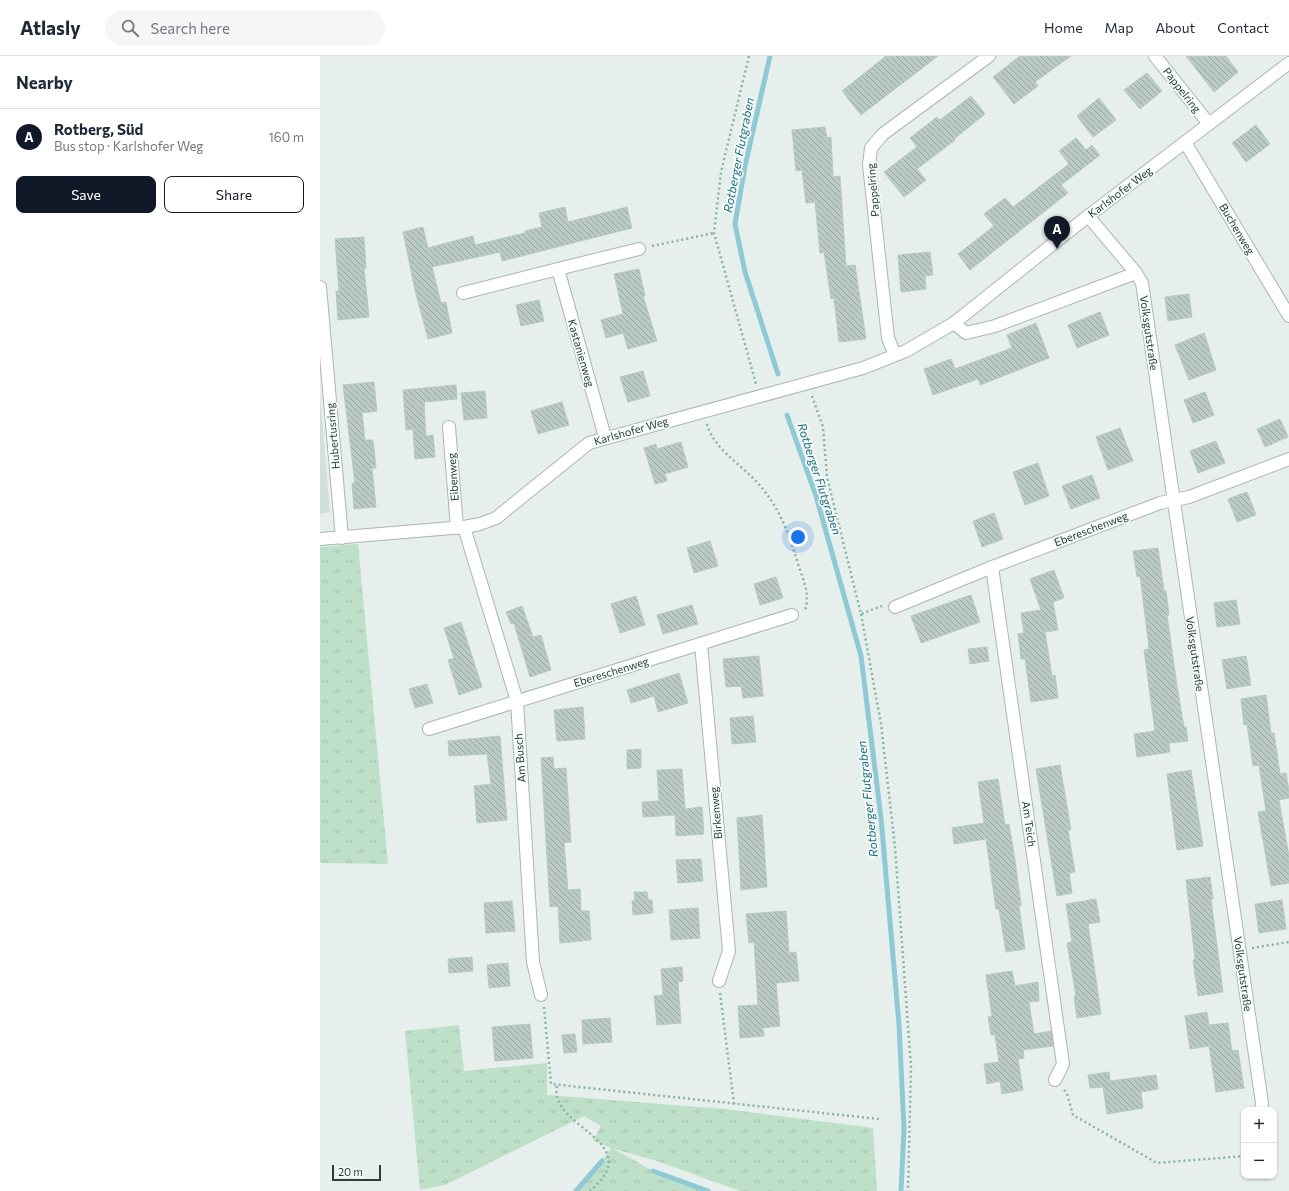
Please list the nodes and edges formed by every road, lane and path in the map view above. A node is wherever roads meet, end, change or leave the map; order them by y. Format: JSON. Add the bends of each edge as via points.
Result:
{"nodes":[{"id":1,"x":749,"y":56,"type":"edge"},
{"id":2,"x":989,"y":56,"type":"edge"},
{"id":3,"x":1155,"y":56,"type":"edge"},
{"id":4,"x":1289,"y":63,"type":"edge"},
{"id":5,"x":1209,"y":124,"type":"junction"},
{"id":6,"x":1185,"y":142,"type":"junction"},
{"id":7,"x":1088,"y":216,"type":"junction"},
{"id":8,"x":714,"y":233,"type":"junction"},
{"id":9,"x":639,"y":249,"type":"joint"},
{"id":10,"x":558,"y":269,"type":"junction"},
{"id":11,"x":1136,"y":273,"type":"junction"},
{"id":12,"x":320,"y":287,"type":"edge"},
{"id":13,"x":463,"y":293,"type":"dead end"},
{"id":14,"x":1289,"y":316,"type":"edge"},
{"id":15,"x":954,"y":323,"type":"junction"},
{"id":16,"x":895,"y":355,"type":"junction"},
{"id":17,"x":803,"y":383,"type":"junction"},
{"id":18,"x":764,"y":394,"type":"junction"},
{"id":19,"x":704,"y":410,"type":"junction"},
{"id":20,"x":450,"y":426,"type":"dead end"},
{"id":21,"x":605,"y":437,"type":"junction"},
{"id":22,"x":1289,"y":459,"type":"edge"},
{"id":23,"x":1172,"y":500,"type":"junction"},
{"id":24,"x":460,"y":527,"type":"junction"},
{"id":25,"x":342,"y":538,"type":"junction"},
{"id":26,"x":320,"y":539,"type":"edge"},
{"id":27,"x":992,"y":567,"type":"junction"},
{"id":28,"x":895,"y":607,"type":"joint"},
{"id":29,"x":861,"y":614,"type":"junction"},
{"id":30,"x":792,"y":615,"type":"joint"},
{"id":31,"x":701,"y":644,"type":"junction"},
{"id":32,"x":517,"y":701,"type":"junction"},
{"id":33,"x":429,"y":729,"type":"dead end"},
{"id":34,"x":1289,"y":942,"type":"edge"},
{"id":35,"x":1240,"y":951,"type":"junction"},
{"id":36,"x":718,"y":981,"type":"joint"},
{"id":37,"x":541,"y":995,"type":"joint"},
{"id":38,"x":1055,"y":1080,"type":"joint"},
{"id":39,"x":557,"y":1086,"type":"junction"},
{"id":40,"x":734,"y":1104,"type":"junction"},
{"id":41,"x":1261,"y":1107,"type":"edge"},
{"id":42,"x":878,"y":1118,"type":"dead end"},
{"id":43,"x":1241,"y":1156,"type":"edge"},
{"id":44,"x":590,"y":1191,"type":"edge"},
{"id":45,"x":908,"y":1191,"type":"edge"}],
"edges":[{"from":1,"to":8,"type":"path","via":[[721,172]]},
{"from":2,"to":16,"type":"street","name":"Pappelring","via":[[883,134],[872,148],[870,165],[888,338]]},
{"from":3,"to":5,"type":"street","name":"Pappelring"},
{"from":4,"to":5,"type":"street","name":"Karlshofer Weg"},
{"from":5,"to":6,"type":"street","name":"Karlshofer Weg"},
{"from":6,"to":7,"type":"street","name":"Karlshofer Weg"},
{"from":6,"to":14,"type":"street","name":"Buchenweg"},
{"from":7,"to":11,"type":"street","name":"Volksgutstraße"},
{"from":7,"to":15,"type":"street","name":"Karlshofer Weg"},
{"from":8,"to":9,"type":"path"},
{"from":8,"to":18,"type":"path"},
{"from":9,"to":10,"type":"street"},
{"from":10,"to":13,"type":"street"},
{"from":10,"to":21,"type":"street","name":"Kastanienweg"},
{"from":11,"to":15,"type":"street","via":[[995,326],[966,333]]},
{"from":11,"to":23,"type":"street","name":"Volksgutstraße","via":[[1142,283]]},
{"from":12,"to":25,"type":"street","name":"Hubertusring"},
{"from":15,"to":16,"type":"street","name":"Karlshofer Weg"},
{"from":16,"to":17,"type":"street","name":"Karlshofer Weg","via":[[863,368]]},
{"from":17,"to":18,"type":"street","name":"Karlshofer Weg"},
{"from":17,"to":29,"type":"path","via":[[823,427],[827,477]]},
{"from":18,"to":19,"type":"street","name":"Karlshofer Weg"},
{"from":19,"to":21,"type":"street","name":"Karlshofer Weg"},
{"from":19,"to":30,"type":"path","via":[[715,441],[770,497],[788,530],[808,596],[806,608]]},
{"from":20,"to":24,"type":"street","name":"Eibenweg"},
{"from":21,"to":24,"type":"street","name":"Karlshofer Weg","via":[[589,443],[574,453],[496,518]]},
{"from":22,"to":23,"type":"street","name":"Ebereschenweg","via":[[1189,497]]},
{"from":23,"to":27,"type":"street","name":"Ebereschenweg"},
{"from":23,"to":35,"type":"street","name":"Volksgutstraße"},
{"from":24,"to":25,"type":"street","name":"Karlshofer Weg"},
{"from":24,"to":32,"type":"street","name":"Am Busch"},
{"from":25,"to":26,"type":"street","name":"Karlshofer Weg"},
{"from":27,"to":28,"type":"street","name":"Ebereschenweg"},
{"from":27,"to":38,"type":"street","name":"Am Teich","via":[[1063,1064]]},
{"from":28,"to":29,"type":"path","via":[[889,603]]},
{"from":29,"to":45,"type":"path","via":[[881,724],[895,847],[911,1067]]},
{"from":30,"to":31,"type":"street","name":"Ebereschenweg"},
{"from":31,"to":32,"type":"street","name":"Ebereschenweg"},
{"from":31,"to":36,"type":"street","name":"Birkenweg","via":[[729,951]]},
{"from":32,"to":33,"type":"street","name":"Ebereschenweg"},
{"from":32,"to":37,"type":"street","name":"Am Busch","via":[[533,962]]},
{"from":34,"to":35,"type":"path"},
{"from":35,"to":41,"type":"street","name":"Volksgutstraße"},
{"from":36,"to":40,"type":"path"},
{"from":37,"to":39,"type":"path","via":[[546,1013],[551,1084]]},
{"from":38,"to":43,"type":"path","via":[[1067,1094],[1073,1115],[1157,1163]]},
{"from":39,"to":40,"type":"path"},
{"from":39,"to":44,"type":"path","via":[[558,1100],[580,1127],[605,1147],[609,1156],[606,1170]]},
{"from":40,"to":42,"type":"path"}]}
